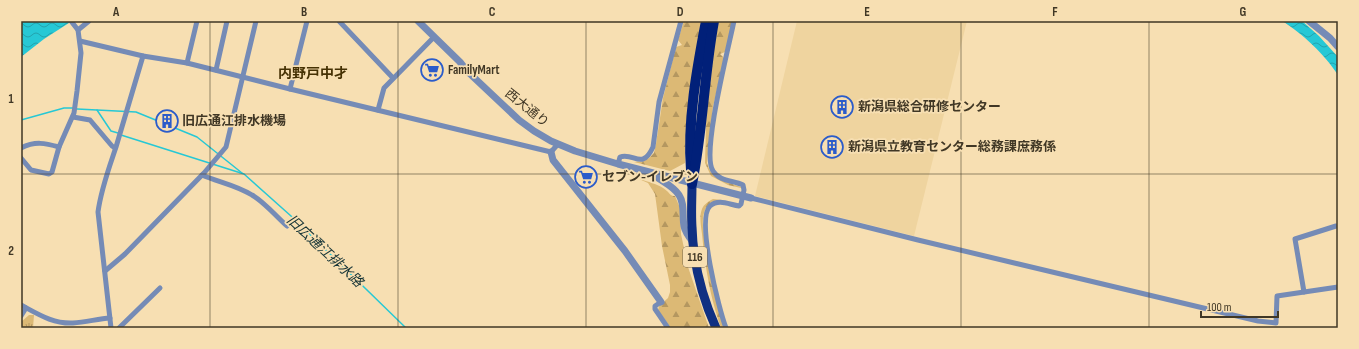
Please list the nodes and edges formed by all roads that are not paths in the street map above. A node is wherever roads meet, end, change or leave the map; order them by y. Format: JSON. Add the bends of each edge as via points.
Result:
{"nodes":[{"id":1,"x":72,"y":21,"type":"edge"},
{"id":2,"x":89,"y":21,"type":"edge"},
{"id":3,"x":197,"y":21,"type":"edge"},
{"id":4,"x":227,"y":21,"type":"edge"},
{"id":5,"x":256,"y":21,"type":"edge"},
{"id":6,"x":307,"y":21,"type":"edge"},
{"id":7,"x":339,"y":21,"type":"edge"},
{"id":8,"x":418,"y":21,"type":"edge"},
{"id":9,"x":681,"y":21,"type":"edge"},
{"id":10,"x":706,"y":21,"type":"edge"},
{"id":11,"x":714,"y":21,"type":"edge"},
{"id":12,"x":734,"y":21,"type":"edge"},
{"id":13,"x":1309,"y":21,"type":"edge"},
{"id":14,"x":78,"y":30,"type":"junction"},
{"id":15,"x":434,"y":38,"type":"junction"},
{"id":16,"x":80,"y":41,"type":"junction"},
{"id":17,"x":1338,"y":47,"type":"edge"},
{"id":18,"x":143,"y":56,"type":"junction"},
{"id":19,"x":187,"y":63,"type":"junction"},
{"id":20,"x":216,"y":70,"type":"junction"},
{"id":21,"x":242,"y":77,"type":"junction"},
{"id":22,"x":393,"y":78,"type":"junction"},
{"id":23,"x":290,"y":89,"type":"junction"},
{"id":24,"x":699,"y":97,"type":"junction"},
{"id":25,"x":378,"y":110,"type":"junction"},
{"id":26,"x":74,"y":115,"type":"junction"},
{"id":27,"x":558,"y":144,"type":"junction"},
{"id":28,"x":59,"y":147,"type":"junction"},
{"id":29,"x":21,"y":148,"type":"edge"},
{"id":30,"x":115,"y":148,"type":"junction"},
{"id":31,"x":552,"y":152,"type":"junction"},
{"id":32,"x":21,"y":158,"type":"edge"},
{"id":33,"x":618,"y":164,"type":"junction"},
{"id":34,"x":652,"y":173,"type":"junction"},
{"id":35,"x":203,"y":174,"type":"junction"},
{"id":36,"x":692,"y":184,"type":"junction"},
{"id":37,"x":743,"y":196,"type":"junction"},
{"id":38,"x":751,"y":198,"type":"joint"},
{"id":39,"x":287,"y":226,"type":"dead end"},
{"id":40,"x":1336,"y":226,"type":"dead end"},
{"id":41,"x":693,"y":242,"type":"junction"},
{"id":42,"x":105,"y":271,"type":"junction"},
{"id":43,"x":1338,"y":287,"type":"edge"},
{"id":44,"x":160,"y":288,"type":"dead end"},
{"id":45,"x":1304,"y":292,"type":"junction"},
{"id":46,"x":661,"y":302,"type":"joint"},
{"id":47,"x":21,"y":305,"type":"edge"},
{"id":48,"x":26,"y":308,"type":"junction"},
{"id":49,"x":21,"y":316,"type":"edge"},
{"id":50,"x":110,"y":318,"type":"junction"},
{"id":51,"x":1258,"y":322,"type":"junction"},
{"id":52,"x":111,"y":328,"type":"edge"},
{"id":53,"x":119,"y":328,"type":"edge"},
{"id":54,"x":668,"y":328,"type":"edge"},
{"id":55,"x":716,"y":328,"type":"edge"},
{"id":56,"x":726,"y":328,"type":"edge"},
{"id":57,"x":1259,"y":328,"type":"edge"}],
"edges":[{"from":1,"to":14,"type":"street"},
{"from":2,"to":14,"type":"street"},
{"from":3,"to":19,"type":"street"},
{"from":4,"to":20,"type":"street"},
{"from":5,"to":21,"type":"street"},
{"from":6,"to":23,"type":"street"},
{"from":7,"to":22,"type":"street"},
{"from":8,"to":15,"type":"street","name":"西大通り"},
{"from":9,"to":33,"type":"street","via":[[659,102],[653,148],[642,160],[623,156],[620,157]]},
{"from":10,"to":24,"type":"highway","number":"116"},
{"from":11,"to":24,"type":"highway","number":"116"},
{"from":12,"to":37,"type":"street","via":[[715,109],[709,160],[714,174],[742,185]]},
{"from":13,"to":17,"type":"street"},
{"from":14,"to":16,"type":"street"},
{"from":15,"to":22,"type":"street"},
{"from":15,"to":27,"type":"street","name":"西大通り","via":[[519,120],[541,136]]},
{"from":16,"to":18,"type":"street"},
{"from":16,"to":26,"type":"street"},
{"from":18,"to":19,"type":"street"},
{"from":18,"to":30,"type":"street"},
{"from":19,"to":20,"type":"street"},
{"from":20,"to":21,"type":"street"},
{"from":21,"to":23,"type":"street"},
{"from":21,"to":35,"type":"street","via":[[226,147]]},
{"from":22,"to":25,"type":"street","via":[[384,88]]},
{"from":23,"to":25,"type":"street"},
{"from":24,"to":36,"type":"highway","number":"116","via":[[697,162]]},
{"from":25,"to":31,"type":"street"},
{"from":26,"to":28,"type":"street"},
{"from":26,"to":30,"type":"street","via":[[90,120]]},
{"from":27,"to":31,"type":"street"},
{"from":27,"to":33,"type":"street","name":"西大通り"},
{"from":28,"to":29,"type":"street","via":[[47,143],[30,143]]},
{"from":28,"to":32,"type":"street","via":[[52,172],[48,174],[31,170]]},
{"from":30,"to":42,"type":"street","via":[[100,196],[98,212]]},
{"from":31,"to":46,"type":"street","via":[[553,160]]},
{"from":33,"to":34,"type":"street","name":"西大通り"},
{"from":34,"to":36,"type":"street","name":"西大通り"},
{"from":34,"to":41,"type":"street","via":[[680,196],[684,226]]},
{"from":35,"to":39,"type":"street","via":[[252,195]]},
{"from":35,"to":42,"type":"street"},
{"from":36,"to":37,"type":"street","name":"西大通り"},
{"from":36,"to":41,"type":"highway","number":"116"},
{"from":37,"to":38,"type":"street","name":"西大通り"},
{"from":37,"to":56,"type":"street","via":[[739,206],[715,203],[706,212],[709,260]]},
{"from":38,"to":51,"type":"street"},
{"from":40,"to":45,"type":"street","via":[[1295,239]]},
{"from":41,"to":55,"type":"highway","number":"116","via":[[698,271]]},
{"from":42,"to":50,"type":"street"},
{"from":43,"to":45,"type":"street"},
{"from":44,"to":53,"type":"street"},
{"from":45,"to":51,"type":"street","via":[[1277,296],[1276,323]]},
{"from":46,"to":54,"type":"street","via":[[655,308]]},
{"from":47,"to":48,"type":"street"},
{"from":48,"to":49,"type":"street"},
{"from":48,"to":50,"type":"street","via":[[57,322],[73,323]]},
{"from":50,"to":52,"type":"street"},
{"from":51,"to":57,"type":"street"}]}
